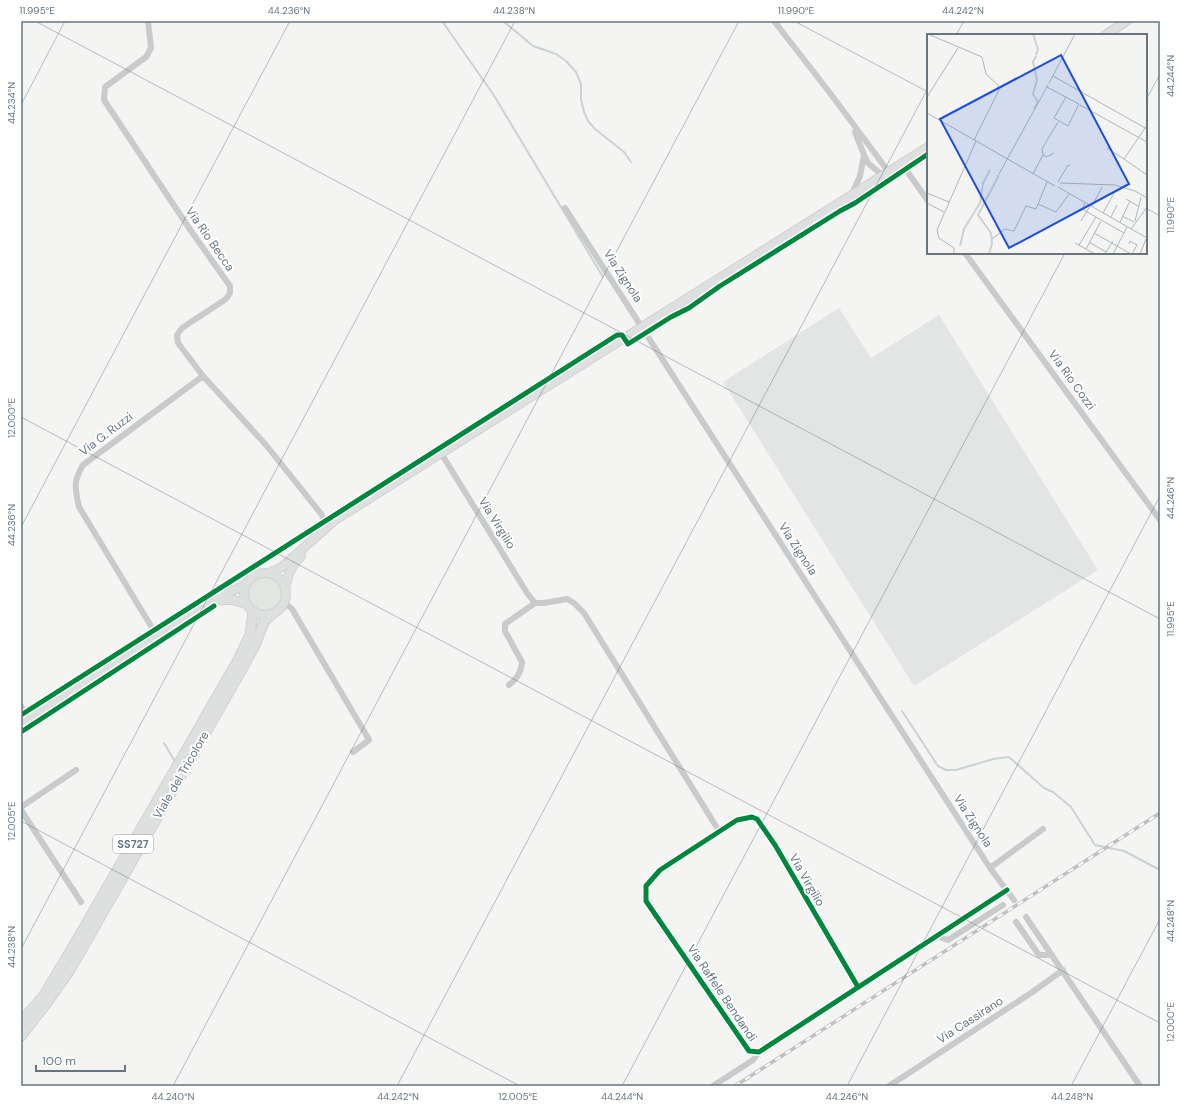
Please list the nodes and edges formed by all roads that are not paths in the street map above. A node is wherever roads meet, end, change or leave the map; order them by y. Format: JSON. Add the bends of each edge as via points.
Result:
{"nodes":[{"id":1,"x":148,"y":21,"type":"edge"},
{"id":2,"x":774,"y":21,"type":"edge"},
{"id":3,"x":1127,"y":21,"type":"edge"},
{"id":4,"x":1107,"y":34,"type":"edge"},
{"id":5,"x":845,"y":113,"type":"junction"},
{"id":6,"x":927,"y":148,"type":"edge"},
{"id":7,"x":864,"y":155,"type":"junction"},
{"id":8,"x":902,"y":164,"type":"junction"},
{"id":9,"x":885,"y":173,"type":"junction"},
{"id":10,"x":852,"y":194,"type":"junction"},
{"id":11,"x":927,"y":200,"type":"edge"},
{"id":12,"x":565,"y":208,"type":"dead end"},
{"id":13,"x":966,"y":254,"type":"edge"},
{"id":14,"x":642,"y":326,"type":"junction"},
{"id":15,"x":203,"y":376,"type":"junction"},
{"id":16,"x":440,"y":453,"type":"junction"},
{"id":17,"x":1160,"y":520,"type":"edge"},
{"id":18,"x":323,"y":530,"type":"junction"},
{"id":19,"x":269,"y":573,"type":"junction"},
{"id":20,"x":245,"y":585,"type":"junction"},
{"id":21,"x":285,"y":589,"type":"junction"},
{"id":22,"x":213,"y":600,"type":"junction"},
{"id":23,"x":284,"y":602,"type":"junction"},
{"id":24,"x":535,"y":603,"type":"junction"},
{"id":25,"x":246,"y":604,"type":"junction"},
{"id":26,"x":253,"y":612,"type":"junction"},
{"id":27,"x":273,"y":613,"type":"junction"},
{"id":28,"x":157,"y":636,"type":"junction"},
{"id":29,"x":509,"y":685,"type":"dead end"},
{"id":30,"x":21,"y":706,"type":"edge"},
{"id":31,"x":25,"y":721,"type":"edge"},
{"id":32,"x":353,"y":752,"type":"dead end"},
{"id":33,"x":76,"y":770,"type":"dead end"},
{"id":34,"x":21,"y":808,"type":"edge"},
{"id":35,"x":1043,"y":829,"type":"dead end"},
{"id":36,"x":719,"y":831,"type":"junction"},
{"id":37,"x":990,"y":868,"type":"junction"},
{"id":38,"x":1007,"y":890,"type":"junction"},
{"id":39,"x":1014,"y":900,"type":"dead end"},
{"id":40,"x":81,"y":902,"type":"dead end"},
{"id":41,"x":1003,"y":905,"type":"dead end"},
{"id":42,"x":1026,"y":917,"type":"dead end"},
{"id":43,"x":1016,"y":922,"type":"dead end"},
{"id":44,"x":936,"y":936,"type":"junction"},
{"id":45,"x":1052,"y":955,"type":"junction"},
{"id":46,"x":1063,"y":970,"type":"junction"},
{"id":47,"x":858,"y":987,"type":"junction"},
{"id":48,"x":21,"y":1022,"type":"edge"},
{"id":49,"x":21,"y":1036,"type":"edge"},
{"id":50,"x":759,"y":1052,"type":"junction"},
{"id":51,"x":713,"y":1086,"type":"edge"},
{"id":52,"x":889,"y":1086,"type":"edge"},
{"id":53,"x":1140,"y":1086,"type":"edge"}],
"edges":[{"from":1,"to":15,"type":"street","name":"Via Rio Becca","via":[[151,48],[146,57],[105,87],[104,100],[230,286],[230,293],[226,299],[182,328],[177,335],[178,343]]},
{"from":2,"to":5,"type":"street"},
{"from":3,"to":4,"type":"main road"},
{"from":5,"to":7,"type":"street","via":[[858,136]]},
{"from":5,"to":9,"type":"street"},
{"from":6,"to":8,"type":"main road"},
{"from":7,"to":9,"type":"street","via":[[868,163]]},
{"from":7,"to":10,"type":"street","via":[[860,176]]},
{"from":8,"to":9,"type":"main road"},
{"from":8,"to":11,"type":"street"},
{"from":9,"to":10,"type":"main road"},
{"from":10,"to":14,"type":"main road"},
{"from":12,"to":14,"type":"street","name":"Via Zignola"},
{"from":13,"to":17,"type":"street","name":"Via Rio Cozzi"},
{"from":14,"to":16,"type":"main road"},
{"from":14,"to":37,"type":"street","name":"Via Zignola"},
{"from":15,"to":18,"type":"street","name":"Via Rio Becca","via":[[266,445],[322,515]]},
{"from":15,"to":28,"type":"street","name":"Via G. Ruzzi","via":[[83,465],[77,476],[75,491],[79,507]]},
{"from":16,"to":18,"type":"main road"},
{"from":16,"to":24,"type":"street","name":"Via Virgilio"},
{"from":18,"to":19,"type":"main road","via":[[282,567]]},
{"from":18,"to":21,"type":"main road","via":[[294,563]]},
{"from":19,"to":20,"type":"main road","via":[[255,575]]},
{"from":19,"to":21,"type":"main road","via":[[281,580]]},
{"from":20,"to":22,"type":"main road"},
{"from":20,"to":25,"type":"main road"},
{"from":21,"to":23,"type":"main road"},
{"from":22,"to":25,"type":"main road","via":[[233,600]]},
{"from":22,"to":28,"type":"main road"},
{"from":23,"to":27,"type":"main road"},
{"from":23,"to":32,"type":"street","via":[[292,609],[369,740]]},
{"from":24,"to":29,"type":"street","via":[[505,624],[505,631],[522,662],[520,672]]},
{"from":24,"to":36,"type":"street","via":[[567,599],[584,613]]},
{"from":25,"to":26,"type":"main road"},
{"from":26,"to":27,"type":"main road","via":[[263,615]]},
{"from":26,"to":48,"type":"highway","name":"Viale del Tricolore","number":"SS727","via":[[250,635],[238,660],[44,995]]},
{"from":27,"to":49,"type":"highway","name":"Viale del Tricolore","number":"SS727","via":[[264,622],[245,664],[73,963]]},
{"from":28,"to":31,"type":"main road"},
{"from":30,"to":31,"type":"street"},
{"from":33,"to":34,"type":"street"},
{"from":34,"to":40,"type":"street"},
{"from":35,"to":37,"type":"street"},
{"from":36,"to":47,"type":"street","name":"Via Virgilio","via":[[737,820],[752,817],[757,819],[775,845]]},
{"from":36,"to":50,"type":"street","name":"Via Raffele Bendandi","via":[[660,870],[646,886],[646,901],[749,1051]]},
{"from":37,"to":38,"type":"street","name":"Via Zignola"},
{"from":38,"to":39,"type":"street","name":"Via Zignola"},
{"from":38,"to":44,"type":"street","name":"Via Raffele Bendandi"},
{"from":41,"to":44,"type":"street","via":[[948,940]]},
{"from":42,"to":45,"type":"street"},
{"from":43,"to":45,"type":"street","via":[[1039,954]]},
{"from":44,"to":47,"type":"street","name":"Via Raffele Bendandi"},
{"from":45,"to":46,"type":"street"},
{"from":46,"to":52,"type":"street","name":"Via Cassirano"},
{"from":46,"to":53,"type":"street"},
{"from":47,"to":50,"type":"street","name":"Via Raffele Bendandi"},
{"from":50,"to":51,"type":"street","via":[[753,1060]]}]}
